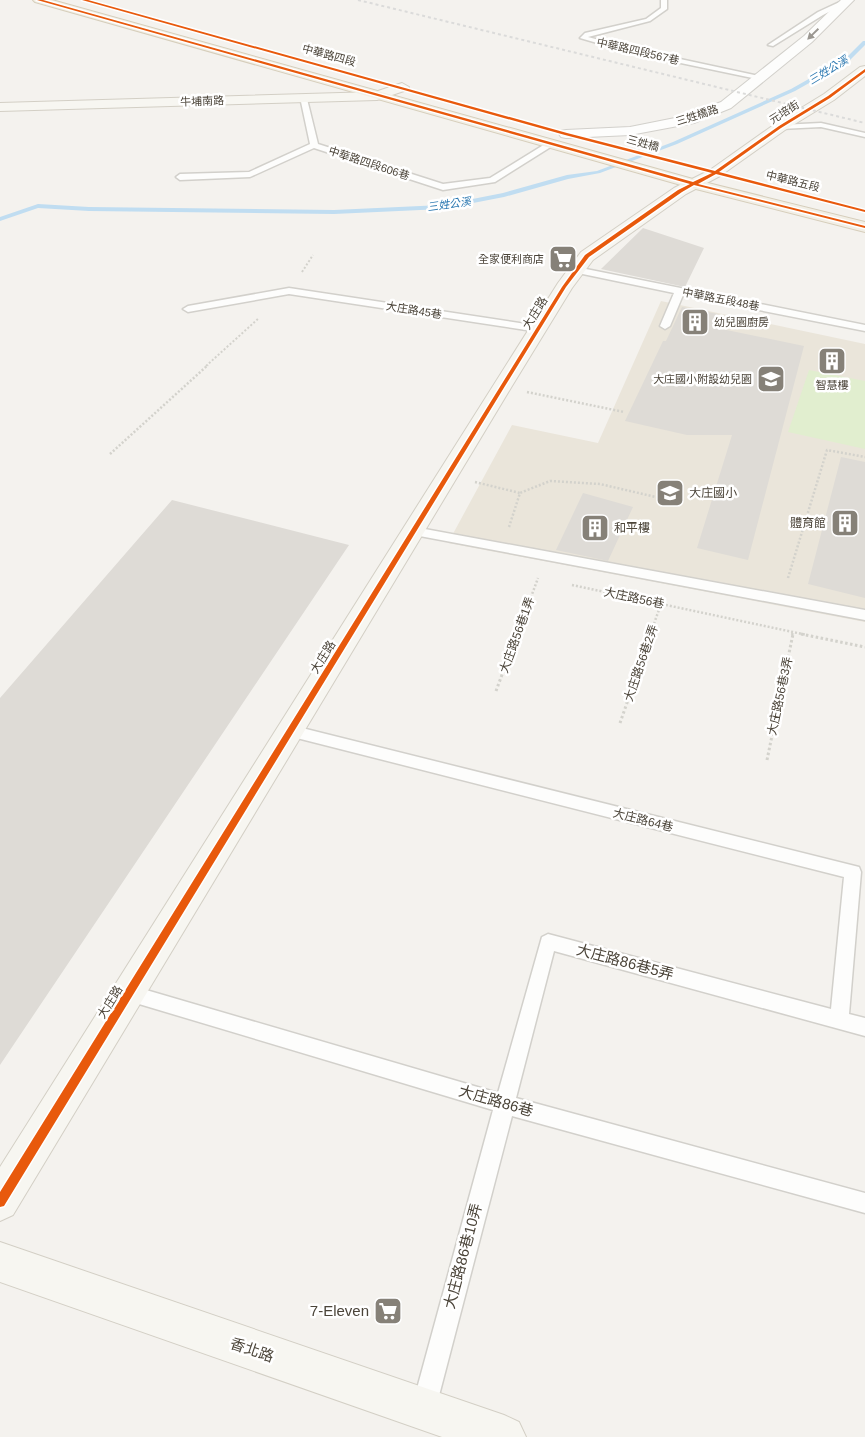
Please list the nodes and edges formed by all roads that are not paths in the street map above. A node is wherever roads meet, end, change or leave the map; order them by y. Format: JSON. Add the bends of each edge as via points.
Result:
{"nodes":[{"id":1,"x":39,"y":0,"type":"edge"},
{"id":2,"x":84,"y":0,"type":"edge"},
{"id":3,"x":664,"y":0,"type":"edge"},
{"id":4,"x":848,"y":0,"type":"edge"},
{"id":5,"x":771,"y":45,"type":"dead end"},
{"id":6,"x":865,"y":70,"type":"edge"},
{"id":7,"x":759,"y":78,"type":"junction"},
{"id":8,"x":402,"y":87,"type":"junction"},
{"id":9,"x":377,"y":96,"type":"junction"},
{"id":10,"x":303,"y":99,"type":"junction"},
{"id":11,"x":0,"y":107,"type":"edge"},
{"id":12,"x":780,"y":127,"type":"junction"},
{"id":13,"x":566,"y":134,"type":"junction"},
{"id":14,"x":865,"y":135,"type":"edge"},
{"id":15,"x":554,"y":143,"type":"junction"},
{"id":16,"x":314,"y":145,"type":"junction"},
{"id":17,"x":180,"y":177,"type":"dead end"},
{"id":18,"x":704,"y":179,"type":"junction"},
{"id":19,"x":865,"y":211,"type":"edge"},
{"id":20,"x":865,"y":227,"type":"edge"},
{"id":21,"x":576,"y":270,"type":"junction"},
{"id":22,"x":680,"y":291,"type":"junction"},
{"id":23,"x":188,"y":309,"type":"dead end"},
{"id":24,"x":665,"y":326,"type":"dead end"},
{"id":25,"x":865,"y":328,"type":"edge"},
{"id":26,"x":539,"y":329,"type":"junction"},
{"id":27,"x":414,"y":531,"type":"junction"},
{"id":28,"x":865,"y":615,"type":"edge"},
{"id":29,"x":290,"y":731,"type":"junction"},
{"id":30,"x":129,"y":993,"type":"junction"},
{"id":31,"x":839,"y":1019,"type":"junction"},
{"id":32,"x":865,"y":1026,"type":"edge"},
{"id":33,"x":504,"y":1104,"type":"junction"},
{"id":34,"x":0,"y":1202,"type":"edge"},
{"id":35,"x":865,"y":1203,"type":"edge"},
{"id":36,"x":0,"y":1262,"type":"edge"},
{"id":37,"x":423,"y":1409,"type":"junction"},
{"id":38,"x":504,"y":1437,"type":"edge"}],
"edges":[{"from":1,"to":9,"type":"main road"},
{"from":2,"to":8,"type":"main road","name":"中華路四段"},
{"from":3,"to":7,"type":"lane","name":"中華路四段567巷","via":[[664,9],[648,20],[587,34],[583,38]]},
{"from":4,"to":5,"type":"lane","via":[[829,8]]},
{"from":4,"to":7,"type":"street","name":"三姓橋路","one_way":true,"via":[[808,39]]},
{"from":6,"to":12,"type":"street","name":"元培街"},
{"from":7,"to":13,"type":"street","name":"三姓橋路","via":[[726,105],[689,120],[630,131]]},
{"from":8,"to":9,"type":"street","name":"牛埔南路"},
{"from":8,"to":13,"type":"main road","name":"中華路四段"},
{"from":9,"to":10,"type":"street","name":"牛埔南路"},
{"from":9,"to":15,"type":"main road"},
{"from":10,"to":11,"type":"street","name":"牛埔南路"},
{"from":10,"to":16,"type":"lane"},
{"from":12,"to":14,"type":"lane","via":[[821,125]]},
{"from":12,"to":18,"type":"street","name":"元培街"},
{"from":13,"to":18,"type":"main road","name":"三姓橋"},
{"from":15,"to":16,"type":"lane","name":"中華路四段606巷","via":[[492,180],[443,187]]},
{"from":15,"to":18,"type":"main road","name":"三姓橋"},
{"from":16,"to":17,"type":"lane","name":"中華路四段606巷","via":[[250,174]]},
{"from":18,"to":19,"type":"main road","name":"中華路五段"},
{"from":18,"to":20,"type":"main road"},
{"from":18,"to":21,"type":"street","name":"大庄路","via":[[680,191],[586,256]]},
{"from":21,"to":22,"type":"lane","name":"中華路五段48巷"},
{"from":21,"to":26,"type":"street","name":"大庄路"},
{"from":22,"to":24,"type":"lane"},
{"from":22,"to":25,"type":"lane","name":"中華路五段48巷"},
{"from":23,"to":26,"type":"lane","name":"大庄路45巷","via":[[290,291]]},
{"from":26,"to":27,"type":"street","name":"大庄路"},
{"from":27,"to":28,"type":"lane"},
{"from":27,"to":29,"type":"street","name":"大庄路"},
{"from":29,"to":30,"type":"street","name":"大庄路"},
{"from":29,"to":31,"type":"lane","name":"大庄路64巷","via":[[853,872]]},
{"from":30,"to":33,"type":"lane","name":"大庄路86巷"},
{"from":30,"to":34,"type":"street","name":"大庄路"},
{"from":31,"to":32,"type":"lane","name":"大庄路86巷5弄"},
{"from":31,"to":33,"type":"lane","name":"大庄路86巷5弄","via":[[548,942]]},
{"from":33,"to":35,"type":"lane","name":"大庄路86巷"},
{"from":33,"to":37,"type":"lane","name":"大庄路86巷10弄"},
{"from":36,"to":37,"type":"street","name":"香北路"},
{"from":37,"to":38,"type":"street","name":"香北路"}]}
